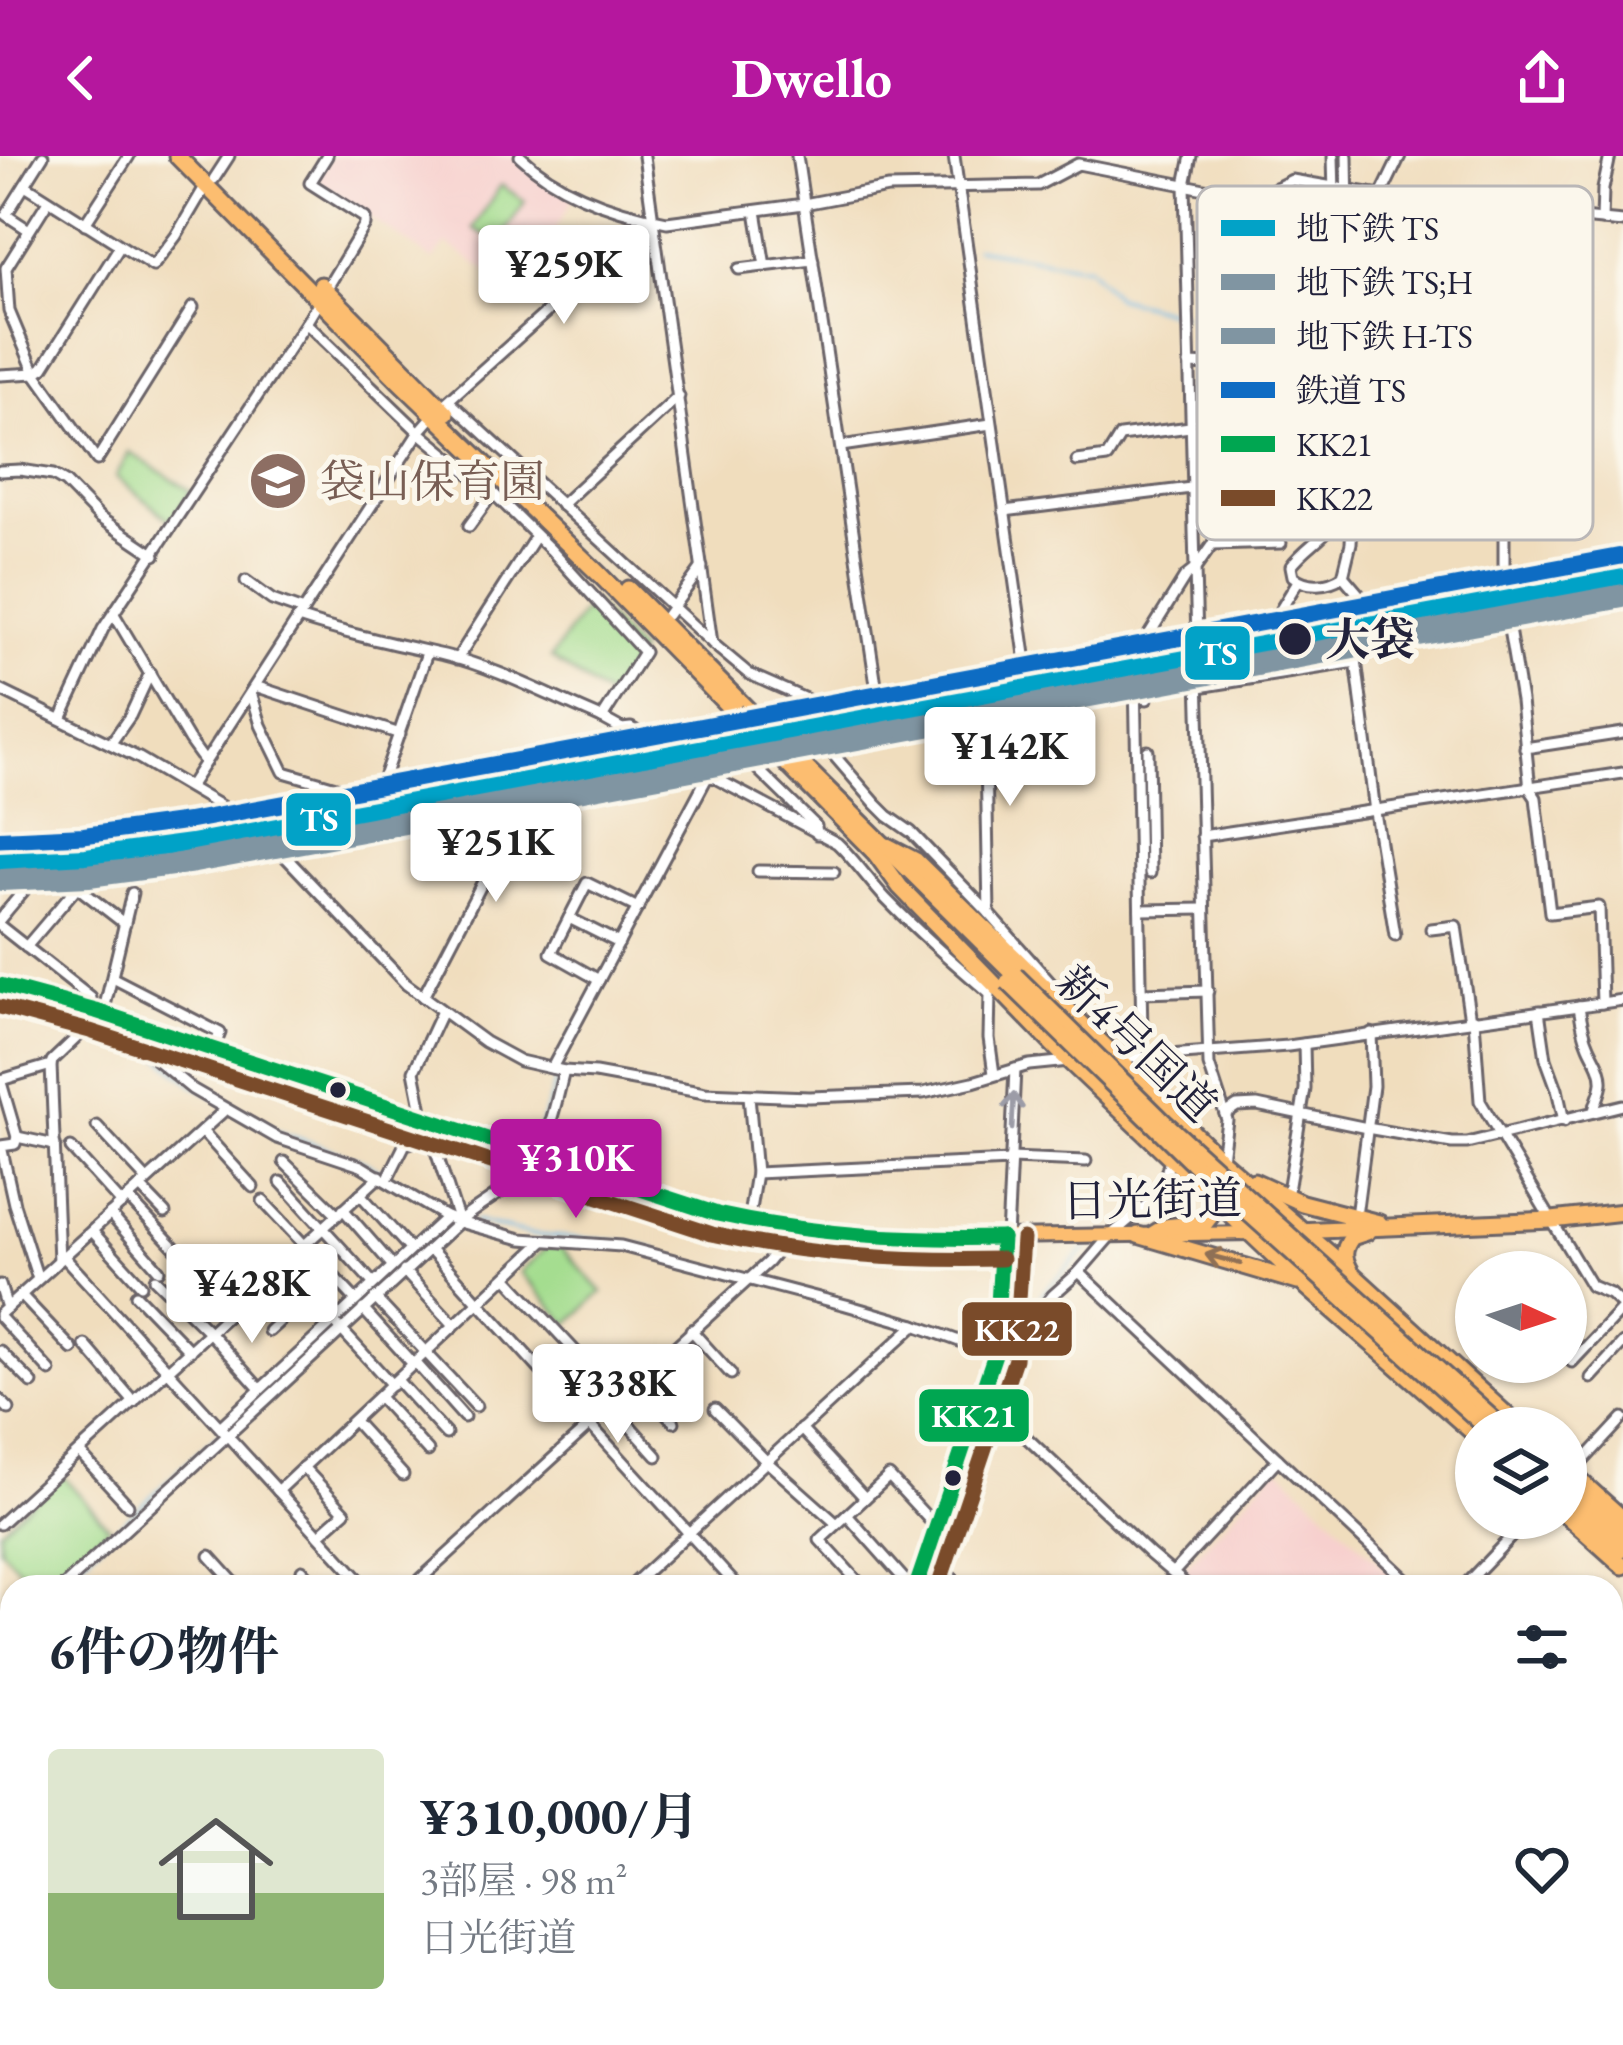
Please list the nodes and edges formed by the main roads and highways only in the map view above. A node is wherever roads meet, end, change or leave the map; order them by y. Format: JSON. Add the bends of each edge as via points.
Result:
{"nodes":[{"id":1,"x":177,"y":156,"type":"edge"},
{"id":2,"x":191,"y":156,"type":"edge"},
{"id":3,"x":210,"y":182,"type":"junction"},
{"id":4,"x":882,"y":850,"type":"junction"},
{"id":5,"x":1012,"y":978,"type":"junction"},
{"id":6,"x":0,"y":985,"type":"edge"},
{"id":7,"x":1226,"y":1165,"type":"junction"},
{"id":8,"x":1216,"y":1199,"type":"junction"},
{"id":9,"x":1623,"y":1212,"type":"edge"},
{"id":10,"x":1387,"y":1226,"type":"junction"},
{"id":11,"x":1301,"y":1231,"type":"junction"},
{"id":12,"x":1253,"y":1233,"type":"junction"},
{"id":13,"x":1145,"y":1235,"type":"junction"},
{"id":14,"x":1352,"y":1274,"type":"junction"},
{"id":15,"x":1306,"y":1286,"type":"junction"},
{"id":16,"x":1463,"y":1407,"type":"edge"},
{"id":17,"x":1481,"y":1407,"type":"edge"},
{"id":18,"x":1498,"y":1407,"type":"edge"},
{"id":19,"x":1455,"y":1416,"type":"edge"},
{"id":20,"x":1587,"y":1490,"type":"edge"},
{"id":21,"x":1587,"y":1496,"type":"edge"},
{"id":22,"x":1587,"y":1517,"type":"edge"},
{"id":23,"x":1623,"y":1519,"type":"edge"},
{"id":24,"x":1587,"y":1534,"type":"edge"},
{"id":25,"x":1623,"y":1535,"type":"edge"},
{"id":26,"x":1623,"y":1549,"type":"edge"},
{"id":27,"x":1623,"y":1566,"type":"edge"}],
"edges":[{"from":1,"to":3,"type":"highway"},
{"from":2,"to":3,"type":"highway"},
{"from":3,"to":4,"type":"highway","bridge":true},
{"from":4,"to":5,"type":"highway","name":"新4号国道"},
{"from":4,"to":7,"type":"highway","via":[[916,861]]},
{"from":4,"to":8,"type":"highway","via":[[900,887]]},
{"from":5,"to":16,"type":"highway","name":"新4号国道","bridge":true,"via":[[1192,1163]]},
{"from":5,"to":17,"type":"highway","name":"新4号国道","bridge":true},
{"from":6,"to":13,"type":"main road","name":"日光街道","via":[[97,1008],[694,1208],[783,1230],[907,1240]]},
{"from":7,"to":10,"type":"highway","via":[[1287,1197]]},
{"from":7,"to":11,"type":"highway"},
{"from":8,"to":12,"type":"highway"},
{"from":8,"to":13,"type":"highway","via":[[1205,1222]]},
{"from":9,"to":10,"type":"highway","name":"日光街道"},
{"from":10,"to":11,"type":"highway","name":"日光街道"},
{"from":10,"to":14,"type":"highway","via":[[1352,1237],[1344,1260]]},
{"from":11,"to":12,"type":"highway","name":"日光街道"},
{"from":11,"to":14,"type":"highway"},
{"from":12,"to":13,"type":"main road","name":"日光街道"},
{"from":12,"to":15,"type":"highway"},
{"from":15,"to":13,"type":"highway","one_way":true},
{"from":14,"to":18,"type":"highway"},
{"from":15,"to":19,"type":"highway"},
{"from":20,"to":23,"type":"highway"},
{"from":21,"to":25,"type":"highway"},
{"from":22,"to":26,"type":"highway"},
{"from":24,"to":27,"type":"highway"}]}
